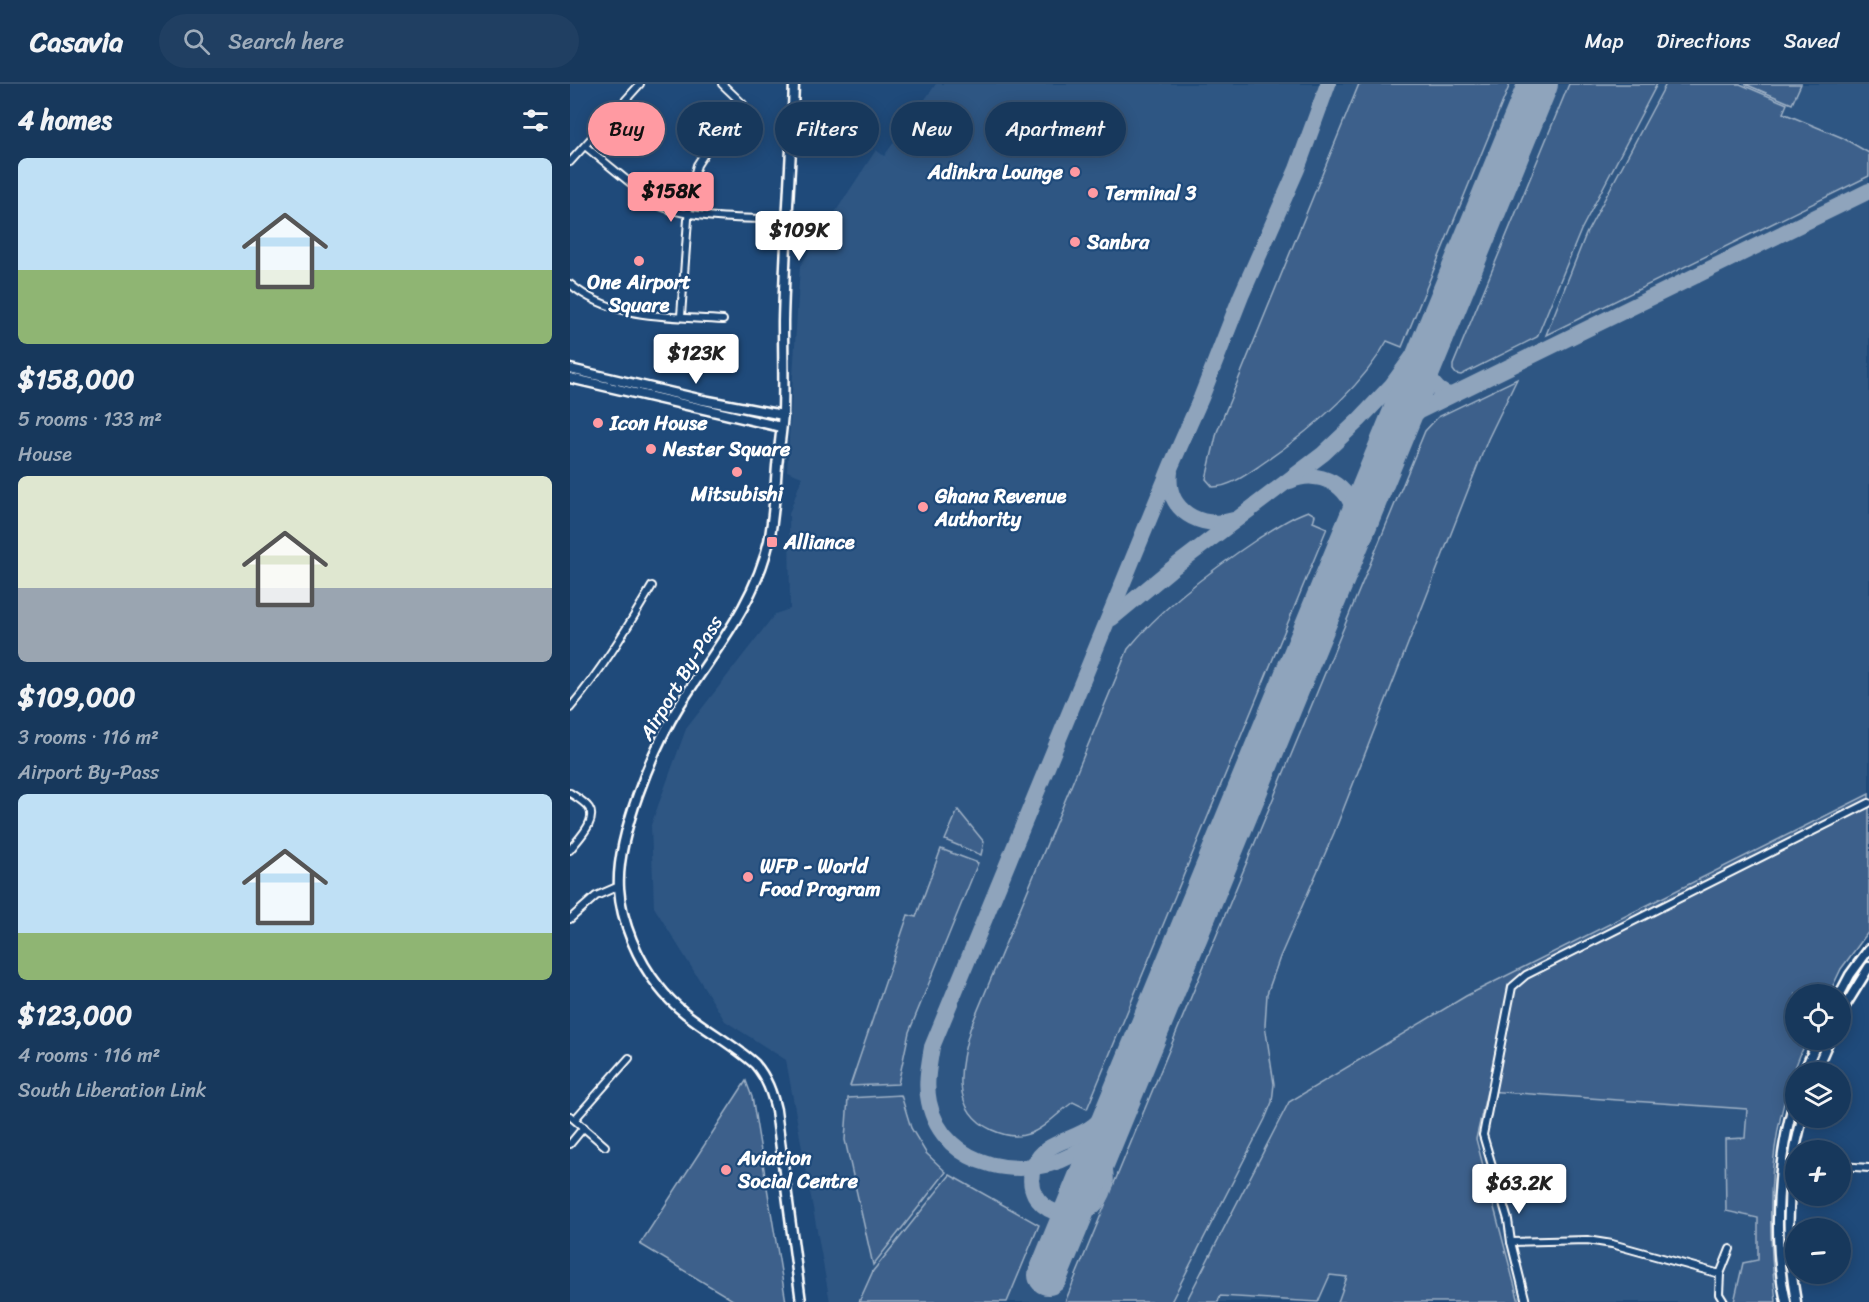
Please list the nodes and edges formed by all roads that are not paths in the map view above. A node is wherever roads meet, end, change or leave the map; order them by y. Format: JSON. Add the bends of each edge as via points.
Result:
{"nodes":[{"id":1,"x":640,"y":84,"type":"edge"},
{"id":2,"x":722,"y":84,"type":"edge"},
{"id":3,"x":794,"y":84,"type":"edge"},
{"id":4,"x":585,"y":146,"type":"junction"},
{"id":5,"x":570,"y":162,"type":"edge"},
{"id":6,"x":688,"y":214,"type":"junction"},
{"id":7,"x":789,"y":220,"type":"junction"},
{"id":8,"x":570,"y":284,"type":"edge"},
{"id":9,"x":681,"y":316,"type":"junction"},
{"id":10,"x":723,"y":320,"type":"dead end"},
{"id":11,"x":570,"y":369,"type":"edge"},
{"id":12,"x":570,"y":378,"type":"edge"},
{"id":13,"x":783,"y":415,"type":"junction"},
{"id":14,"x":781,"y":426,"type":"junction"},
{"id":15,"x":652,"y":586,"type":"dead end"},
{"id":16,"x":570,"y":708,"type":"edge"},
{"id":17,"x":570,"y":793,"type":"edge"},
{"id":18,"x":1869,"y":803,"type":"edge"},
{"id":19,"x":570,"y":850,"type":"edge"},
{"id":20,"x":619,"y":886,"type":"junction"},
{"id":21,"x":570,"y":919,"type":"edge"},
{"id":22,"x":1869,"y":949,"type":"edge"},
{"id":23,"x":1869,"y":967,"type":"edge"},
{"id":24,"x":1845,"y":984,"type":"edge"},
{"id":25,"x":1851,"y":996,"type":"edge"},
{"id":26,"x":629,"y":1058,"type":"dead end"},
{"id":27,"x":573,"y":1117,"type":"edge"},
{"id":28,"x":584,"y":1127,"type":"junction"},
{"id":29,"x":1788,"y":1128,"type":"edge"},
{"id":30,"x":1799,"y":1128,"type":"edge"},
{"id":31,"x":570,"y":1144,"type":"edge"},
{"id":32,"x":605,"y":1146,"type":"dead end"},
{"id":33,"x":1851,"y":1167,"type":"edge"},
{"id":34,"x":1869,"y":1168,"type":"edge"},
{"id":35,"x":1511,"y":1242,"type":"junction"},
{"id":36,"x":1730,"y":1249,"type":"dead end"},
{"id":37,"x":1720,"y":1274,"type":"junction"},
{"id":38,"x":801,"y":1302,"type":"edge"},
{"id":39,"x":1526,"y":1302,"type":"edge"},
{"id":40,"x":1724,"y":1302,"type":"edge"},
{"id":41,"x":1786,"y":1302,"type":"edge"},
{"id":42,"x":1796,"y":1302,"type":"edge"}],
"edges":[{"from":1,"to":4,"type":"street"},
{"from":2,"to":6,"type":"street","via":[[743,104],[719,130],[697,165]]},
{"from":3,"to":7,"type":"main road","name":"Airport By-Pass"},
{"from":4,"to":5,"type":"street"},
{"from":4,"to":6,"type":"street","via":[[656,204]]},
{"from":6,"to":7,"type":"street"},
{"from":6,"to":9,"type":"street"},
{"from":7,"to":13,"type":"main road","name":"Airport By-Pass"},
{"from":8,"to":9,"type":"street","via":[[594,301],[626,312]]},
{"from":9,"to":10,"type":"street"},
{"from":11,"to":13,"type":"main road"},
{"from":12,"to":14,"type":"main road"},
{"from":13,"to":14,"type":"main road","name":"Airport By-Pass"},
{"from":14,"to":20,"type":"main road","name":"Airport By-Pass","via":[[773,514],[763,563],[739,615],[659,743],[629,828]]},
{"from":15,"to":16,"type":"street","via":[[593,681]]},
{"from":17,"to":19,"type":"street","via":[[592,814]]},
{"from":18,"to":35,"type":"street","via":[[1526,975],[1512,987],[1484,1135]]},
{"from":20,"to":21,"type":"street","via":[[596,896]]},
{"from":20,"to":38,"type":"main road","name":"Airport By-Pass","via":[[630,934],[658,986],[672,1002],[741,1052],[764,1074],[776,1110]]},
{"from":22,"to":24,"type":"main road"},
{"from":23,"to":25,"type":"main road"},
{"from":26,"to":27,"type":"street"},
{"from":27,"to":28,"type":"street"},
{"from":28,"to":31,"type":"street"},
{"from":28,"to":32,"type":"street"},
{"from":29,"to":41,"type":"main road","via":[[1780,1180],[1780,1249]]},
{"from":30,"to":42,"type":"main road","via":[[1793,1151],[1788,1229]]},
{"from":33,"to":34,"type":"street"},
{"from":35,"to":37,"type":"street","via":[[1587,1240]]},
{"from":35,"to":39,"type":"street"},
{"from":36,"to":37,"type":"street"},
{"from":37,"to":40,"type":"street","via":[[1719,1294]]}]}
